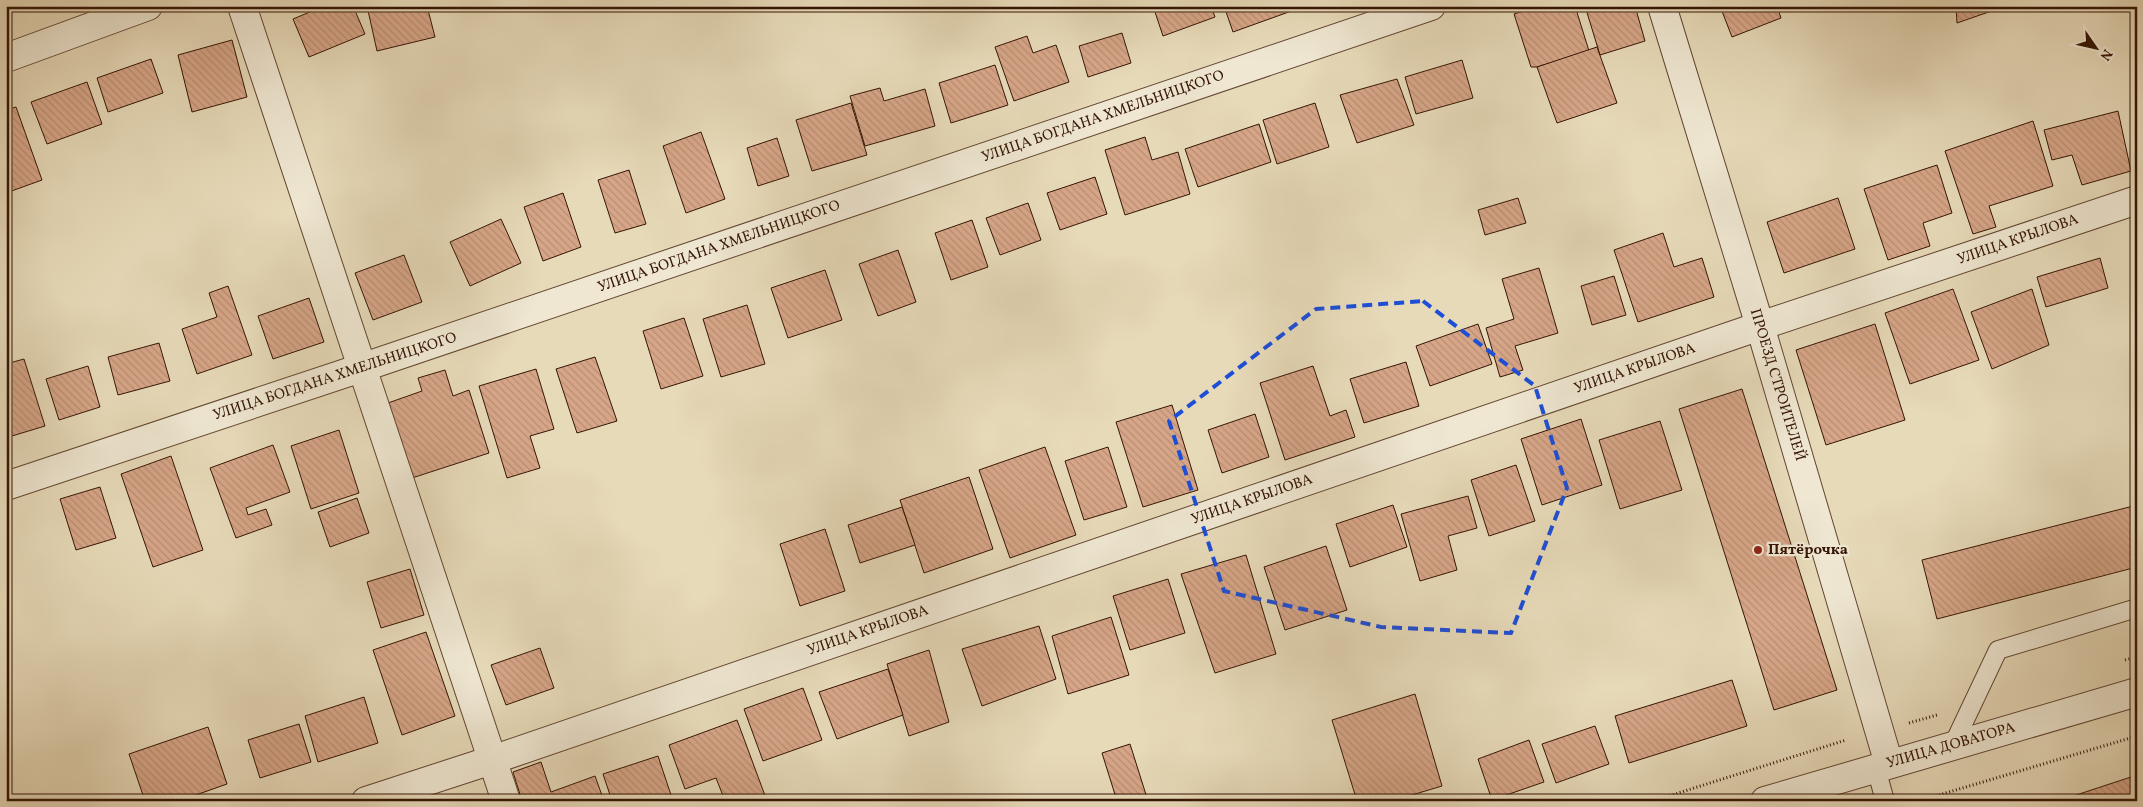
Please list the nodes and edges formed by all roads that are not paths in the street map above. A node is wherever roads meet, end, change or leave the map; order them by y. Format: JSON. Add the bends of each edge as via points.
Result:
{"nodes":[{"id":1,"x":148,"y":6,"type":"edge"},
{"id":2,"x":242,"y":6,"type":"edge"},
{"id":3,"x":1431,"y":6,"type":"edge"},
{"id":4,"x":1662,"y":6,"type":"edge"},
{"id":5,"x":6,"y":58,"type":"edge"},
{"id":6,"x":2137,"y":200,"type":"edge"},
{"id":7,"x":1760,"y":326,"type":"junction"},
{"id":8,"x":361,"y":368,"type":"junction"},
{"id":9,"x":6,"y":486,"type":"edge"},
{"id":10,"x":2137,"y":608,"type":"edge"},
{"id":11,"x":2137,"y":692,"type":"edge"},
{"id":12,"x":1953,"y":745,"type":"junction"},
{"id":13,"x":492,"y":760,"type":"junction"},
{"id":14,"x":1882,"y":766,"type":"junction"},
{"id":15,"x":366,"y":801,"type":"edge"},
{"id":16,"x":506,"y":801,"type":"edge"},
{"id":17,"x":1765,"y":801,"type":"edge"},
{"id":18,"x":1885,"y":801,"type":"edge"}],
"edges":[{"from":1,"to":5,"type":"street"},
{"from":2,"to":8,"type":"street"},
{"from":3,"to":8,"type":"street","name":"УЛИЦА БОГДАНА ХМЕЛЬНИЦКОГО"},
{"from":4,"to":7,"type":"street","name":"ПРОЕЗД СТРОИТЕЛЕЙ"},
{"from":6,"to":7,"type":"street","name":"УЛИЦА КРЫЛОВА"},
{"from":7,"to":13,"type":"street","name":"УЛИЦА КРЫЛОВА"},
{"from":7,"to":14,"type":"street","name":"ПРОЕЗД СТРОИТЕЛЕЙ"},
{"from":8,"to":9,"type":"street","name":"УЛИЦА БОГДАНА ХМЕЛЬНИЦКОГО"},
{"from":8,"to":13,"type":"street"},
{"from":10,"to":12,"type":"lane","via":[[1998,650]]},
{"from":11,"to":12,"type":"street","name":"УЛИЦА ДОВАТОРА"},
{"from":12,"to":14,"type":"street","name":"УЛИЦА ДОВАТОРА"},
{"from":13,"to":15,"type":"street","name":"УЛИЦА КРЫЛОВА"},
{"from":13,"to":16,"type":"street"},
{"from":14,"to":17,"type":"street","name":"УЛИЦА ДОВАТОРА"},
{"from":14,"to":18,"type":"lane"}]}
